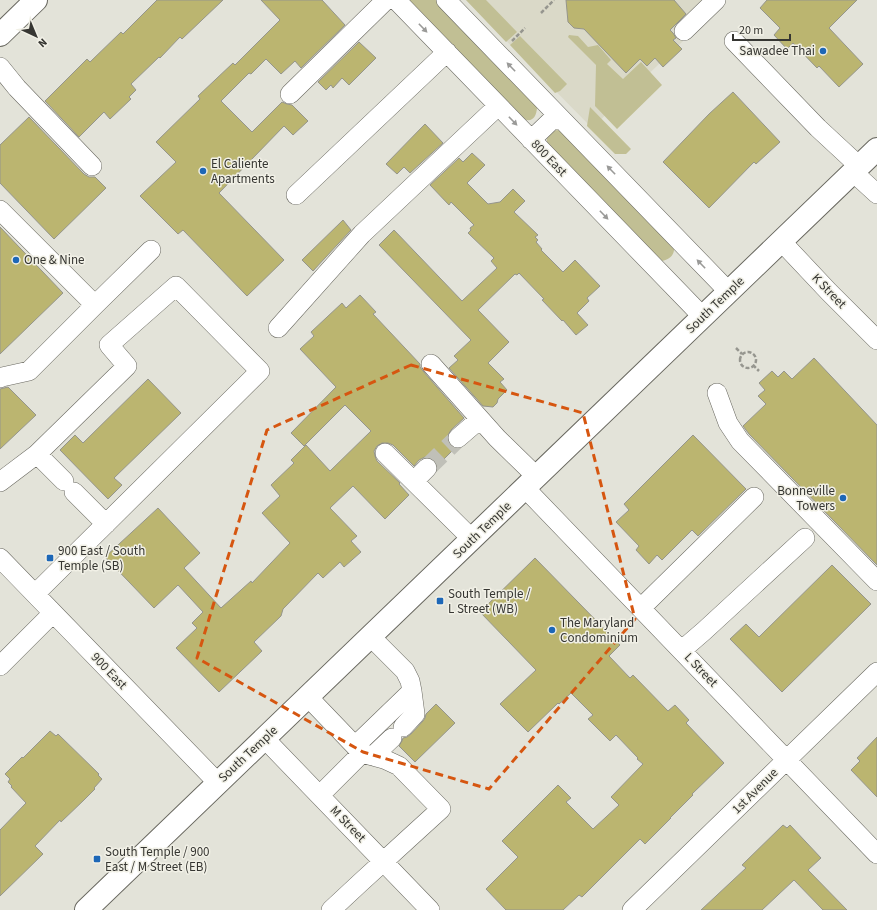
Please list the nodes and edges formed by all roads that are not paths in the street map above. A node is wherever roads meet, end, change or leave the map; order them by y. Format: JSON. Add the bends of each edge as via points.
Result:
{"nodes":[{"id":1,"x":36,"y":0,"type":"edge"},
{"id":2,"x":386,"y":0,"type":"edge"},
{"id":3,"x":396,"y":0,"type":"edge"},
{"id":4,"x":446,"y":0,"type":"edge"},
{"id":5,"x":716,"y":0,"type":"edge"},
{"id":6,"x":684,"y":31,"type":"dead end"},
{"id":7,"x":0,"y":35,"type":"edge"},
{"id":8,"x":734,"y":41,"type":"dead end"},
{"id":9,"x":447,"y":52,"type":"junction"},
{"id":10,"x":0,"y":67,"type":"edge"},
{"id":11,"x":290,"y":94,"type":"dead end"},
{"id":12,"x":498,"y":106,"type":"junction"},
{"id":13,"x":557,"y":115,"type":"junction"},
{"id":14,"x":531,"y":140,"type":"junction"},
{"id":15,"x":877,"y":149,"type":"edge"},
{"id":16,"x":92,"y":166,"type":"dead end"},
{"id":17,"x":856,"y":169,"type":"junction"},
{"id":18,"x":296,"y":194,"type":"dead end"},
{"id":19,"x":877,"y":194,"type":"edge"},
{"id":20,"x":0,"y":210,"type":"edge"},
{"id":21,"x":781,"y":241,"type":"junction"},
{"id":22,"x":151,"y":250,"type":"dead end"},
{"id":23,"x":729,"y":292,"type":"junction"},
{"id":24,"x":95,"y":305,"type":"junction"},
{"id":25,"x":703,"y":317,"type":"junction"},
{"id":26,"x":278,"y":328,"type":"dead end"},
{"id":27,"x":877,"y":340,"type":"edge"},
{"id":28,"x":431,"y":364,"type":"dead end"},
{"id":29,"x":0,"y":378,"type":"edge"},
{"id":30,"x":717,"y":393,"type":"dead end"},
{"id":31,"x":480,"y":419,"type":"junction"},
{"id":32,"x":458,"y":438,"type":"tunnel mouth"},
{"id":33,"x":385,"y":453,"type":"dead end"},
{"id":34,"x":37,"y":454,"type":"junction"},
{"id":35,"x":0,"y":482,"type":"edge"},
{"id":36,"x":531,"y":482,"type":"junction"},
{"id":37,"x":754,"y":497,"type":"dead end"},
{"id":38,"x":106,"y":524,"type":"junction"},
{"id":39,"x":805,"y":538,"type":"dead end"},
{"id":40,"x":472,"y":539,"type":"junction"},
{"id":41,"x":0,"y":558,"type":"edge"},
{"id":42,"x":877,"y":581,"type":"edge"},
{"id":43,"x":35,"y":594,"type":"junction"},
{"id":44,"x":642,"y":608,"type":"junction"},
{"id":45,"x":53,"y":613,"type":"junction"},
{"id":46,"x":371,"y":637,"type":"junction"},
{"id":47,"x":682,"y":650,"type":"junction"},
{"id":48,"x":0,"y":666,"type":"edge"},
{"id":49,"x":877,"y":672,"type":"edge"},
{"id":50,"x":412,"y":691,"type":"junction"},
{"id":51,"x":308,"y":697,"type":"junction"},
{"id":52,"x":265,"y":739,"type":"junction"},
{"id":53,"x":364,"y":752,"type":"junction"},
{"id":54,"x":787,"y":759,"type":"junction"},
{"id":55,"x":218,"y":783,"type":"junction"},
{"id":56,"x":320,"y":795,"type":"junction"},
{"id":57,"x":877,"y":854,"type":"edge"},
{"id":58,"x":384,"y":862,"type":"junction"},
{"id":59,"x":86,"y":910,"type":"edge"},
{"id":60,"x":331,"y":910,"type":"edge"},
{"id":61,"x":430,"y":910,"type":"edge"},
{"id":62,"x":632,"y":910,"type":"edge"}],
"edges":[{"from":1,"to":7,"type":"main road"},
{"from":2,"to":11,"type":"street"},
{"from":3,"to":9,"type":"street","name":"800 East","one_way":true},
{"from":13,"to":4,"type":"street","one_way":true},
{"from":5,"to":6,"type":"street"},
{"from":8,"to":17,"type":"street"},
{"from":9,"to":12,"type":"street","name":"800 East"},
{"from":9,"to":18,"type":"street"},
{"from":10,"to":16,"type":"street"},
{"from":12,"to":14,"type":"street","name":"800 East","one_way":true},
{"from":12,"to":26,"type":"street","via":[[362,234]]},
{"from":13,"to":14,"type":"street"},
{"from":23,"to":13,"type":"street","one_way":true},
{"from":14,"to":25,"type":"street","name":"800 East","one_way":true},
{"from":15,"to":17,"type":"main road","name":"South Temple"},
{"from":17,"to":19,"type":"street"},
{"from":17,"to":21,"type":"main road","name":"South Temple"},
{"from":20,"to":24,"type":"street"},
{"from":21,"to":23,"type":"main road","name":"South Temple"},
{"from":21,"to":27,"type":"street","name":"K Street"},
{"from":22,"to":24,"type":"street"},
{"from":23,"to":25,"type":"main road","name":"South Temple"},
{"from":24,"to":29,"type":"street","via":[[29,371]]},
{"from":25,"to":36,"type":"main road","name":"South Temple"},
{"from":28,"to":31,"type":"street","name":"L Street"},
{"from":30,"to":42,"type":"street","via":[[728,423],[740,441]]},
{"from":31,"to":32,"type":"street"},
{"from":31,"to":36,"type":"street","name":"L Street"},
{"from":33,"to":40,"type":"street","via":[[420,474]]},
{"from":34,"to":35,"type":"street"},
{"from":34,"to":38,"type":"street"},
{"from":34,"to":38,"type":"street","via":[[127,366],[109,345],[176,286],[260,371]]},
{"from":36,"to":40,"type":"main road","name":"South Temple"},
{"from":36,"to":44,"type":"street","name":"L Street"},
{"from":37,"to":44,"type":"street"},
{"from":38,"to":43,"type":"street"},
{"from":39,"to":47,"type":"street"},
{"from":40,"to":46,"type":"main road","name":"South Temple"},
{"from":41,"to":43,"type":"street","name":"900 East"},
{"from":43,"to":45,"type":"street","name":"900 East"},
{"from":44,"to":47,"type":"street","name":"L Street"},
{"from":45,"to":48,"type":"street"},
{"from":45,"to":55,"type":"street","name":"900 East"},
{"from":46,"to":50,"type":"street","via":[[405,671]]},
{"from":46,"to":51,"type":"main road","name":"South Temple"},
{"from":47,"to":54,"type":"street","name":"L Street"},
{"from":49,"to":54,"type":"street","name":"1st Avenue"},
{"from":50,"to":53,"type":"street"},
{"from":50,"to":53,"type":"street","via":[[415,714],[397,733]]},
{"from":51,"to":52,"type":"main road","name":"South Temple"},
{"from":51,"to":53,"type":"street"},
{"from":52,"to":55,"type":"main road","name":"South Temple"},
{"from":52,"to":56,"type":"street","name":"M Street"},
{"from":53,"to":56,"type":"street"},
{"from":53,"to":58,"type":"street","via":[[400,766],[440,808]]},
{"from":54,"to":57,"type":"street","name":"L Street"},
{"from":54,"to":62,"type":"street","name":"1st Avenue"},
{"from":55,"to":59,"type":"main road","name":"South Temple"},
{"from":56,"to":58,"type":"street","name":"M Street"},
{"from":58,"to":60,"type":"street"},
{"from":58,"to":61,"type":"street","name":"M Street"}]}
